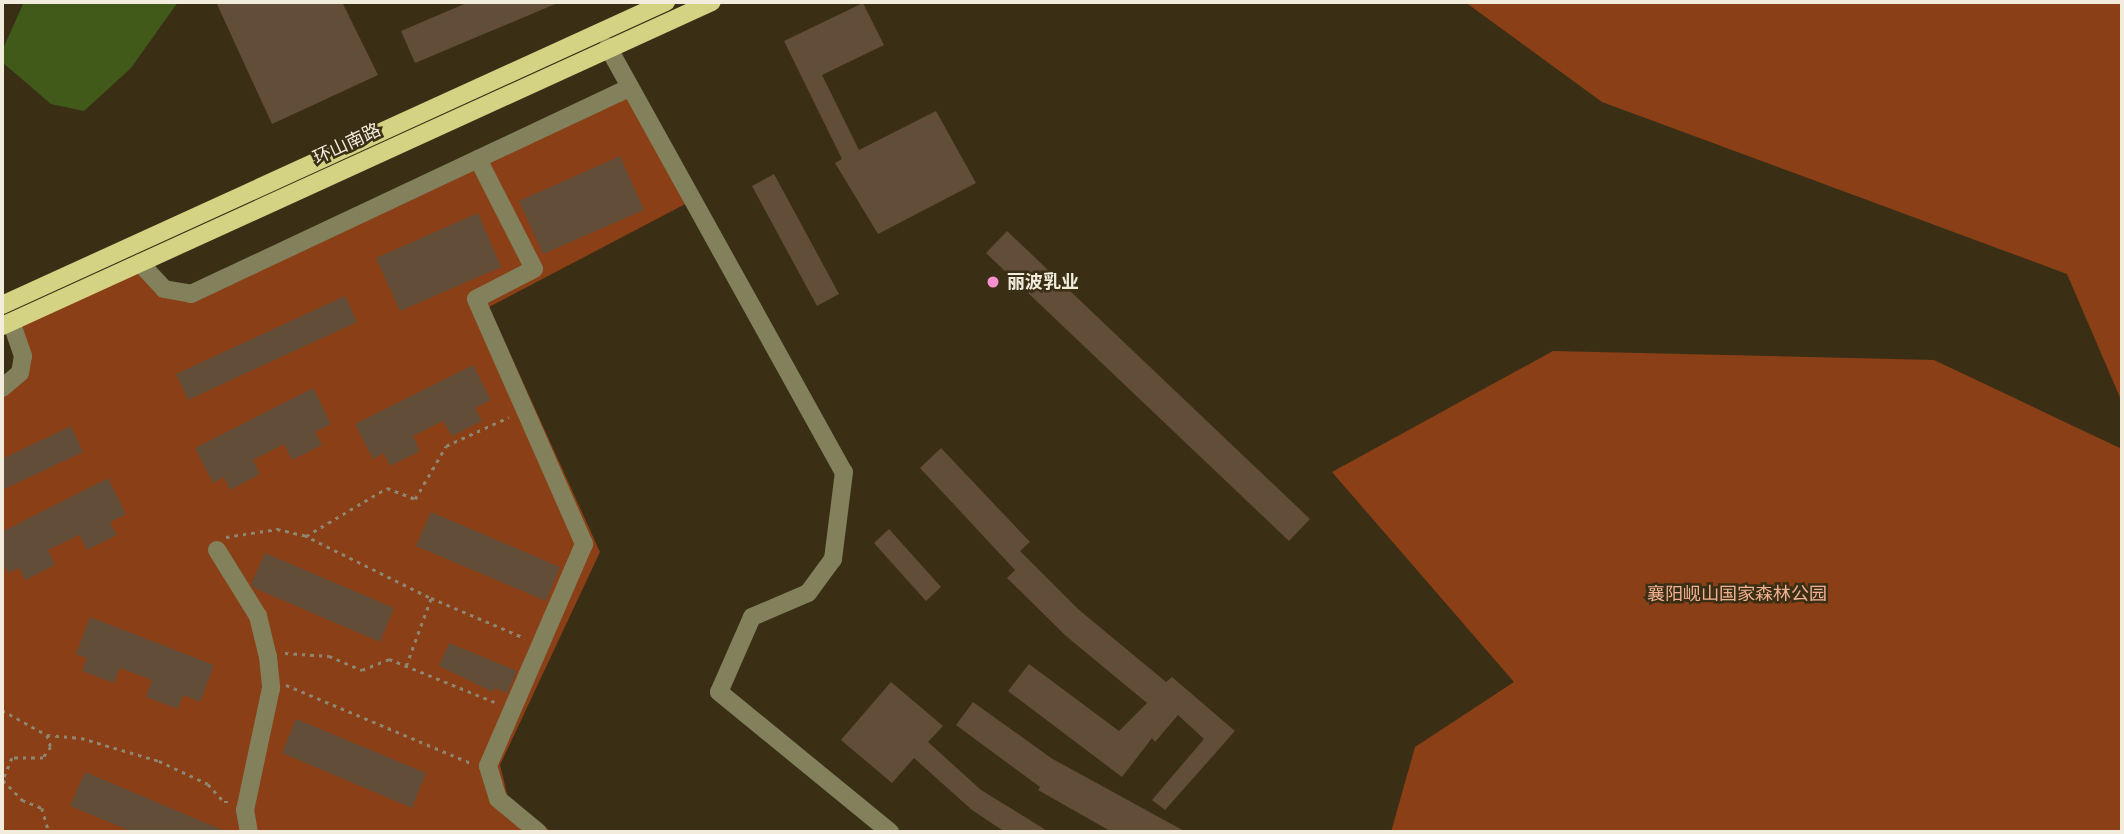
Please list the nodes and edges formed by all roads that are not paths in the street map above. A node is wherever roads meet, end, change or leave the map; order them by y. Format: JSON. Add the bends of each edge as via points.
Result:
{"nodes":[{"id":1,"x":666,"y":2,"type":"edge"},
{"id":2,"x":712,"y":2,"type":"edge"},
{"id":3,"x":608,"y":47,"type":"junction"},
{"id":4,"x":630,"y":87,"type":"junction"},
{"id":5,"x":478,"y":159,"type":"junction"},
{"id":6,"x":139,"y":263,"type":"junction"},
{"id":7,"x":2,"y":305,"type":"edge"},
{"id":8,"x":6,"y":324,"type":"edge"},
{"id":9,"x":2,"y":388,"type":"edge"},
{"id":10,"x":218,"y":545,"type":"road end"},
{"id":11,"x":248,"y":832,"type":"edge"},
{"id":12,"x":538,"y":832,"type":"edge"},
{"id":13,"x":890,"y":832,"type":"edge"}],
"edges":[{"from":1,"to":7,"type":"main road","name":"环山南路"},
{"from":2,"to":3,"type":"main road","name":"环山南路"},
{"from":3,"to":4,"type":"street"},
{"from":3,"to":6,"type":"main road","name":"环山南路"},
{"from":4,"to":5,"type":"street"},
{"from":4,"to":13,"type":"street","via":[[844,472],[833,559],[808,593],[752,617],[719,692]]},
{"from":5,"to":6,"type":"street","via":[[191,295],[164,289]]},
{"from":5,"to":12,"type":"street","via":[[534,269],[476,299],[584,544],[488,766],[498,799]]},
{"from":6,"to":8,"type":"main road","name":"环山南路"},
{"from":8,"to":9,"type":"street","via":[[23,356],[20,373]]},
{"from":10,"to":11,"type":"street","via":[[258,616],[270,678],[246,804]]}]}
